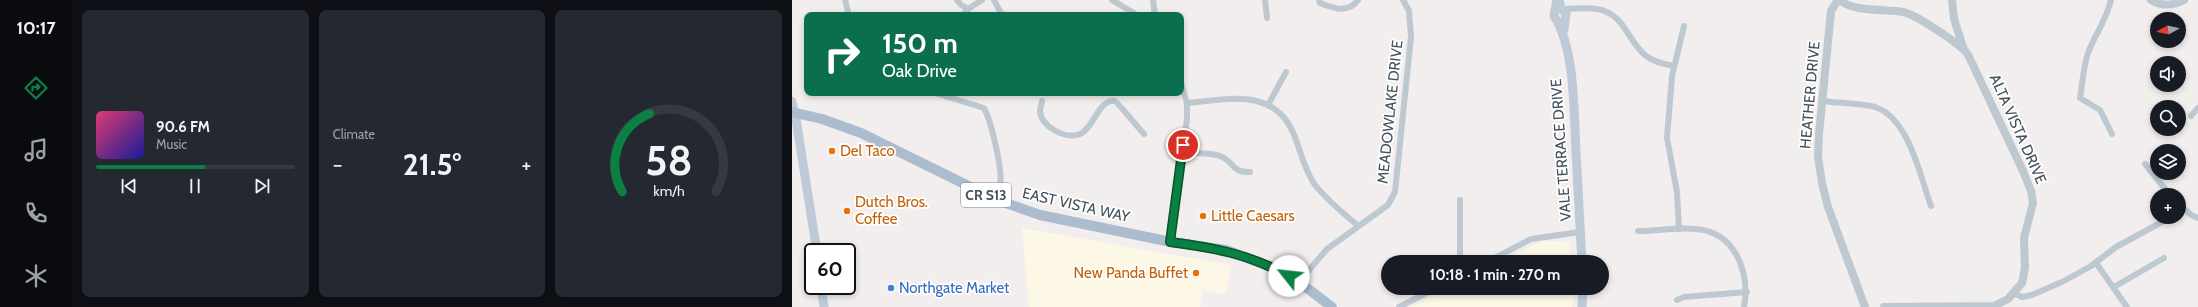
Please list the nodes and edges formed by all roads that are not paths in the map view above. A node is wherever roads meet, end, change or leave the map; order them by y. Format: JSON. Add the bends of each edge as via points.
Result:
{"nodes":[{"id":1,"x":846,"y":0,"type":"edge"},
{"id":2,"x":958,"y":0,"type":"edge"},
{"id":3,"x":982,"y":0,"type":"edge"},
{"id":4,"x":994,"y":0,"type":"edge"},
{"id":5,"x":1112,"y":0,"type":"edge"},
{"id":6,"x":1153,"y":0,"type":"edge"},
{"id":7,"x":1264,"y":0,"type":"edge"},
{"id":8,"x":1319,"y":0,"type":"edge"},
{"id":9,"x":1358,"y":0,"type":"edge"},
{"id":10,"x":1403,"y":0,"type":"edge"},
{"id":11,"x":1839,"y":0,"type":"edge"},
{"id":12,"x":1952,"y":0,"type":"edge"},
{"id":13,"x":2111,"y":0,"type":"edge"},
{"id":14,"x":2151,"y":0,"type":"edge"},
{"id":15,"x":2184,"y":0,"type":"edge"},
{"id":16,"x":968,"y":8,"type":"junction"},
{"id":17,"x":1561,"y":10,"type":"edge"},
{"id":18,"x":848,"y":12,"type":"edge"},
{"id":19,"x":965,"y":12,"type":"edge"},
{"id":20,"x":1000,"y":12,"type":"edge"},
{"id":21,"x":1132,"y":12,"type":"edge"},
{"id":22,"x":1155,"y":12,"type":"edge"},
{"id":23,"x":1267,"y":18,"type":"dead end"},
{"id":24,"x":1684,"y":26,"type":"dead end"},
{"id":25,"x":1964,"y":50,"type":"junction"},
{"id":26,"x":1674,"y":66,"type":"junction"},
{"id":27,"x":1286,"y":72,"type":"dead end"},
{"id":28,"x":1184,"y":92,"type":"edge"},
{"id":29,"x":945,"y":96,"type":"edge"},
{"id":30,"x":1822,"y":100,"type":"junction"},
{"id":31,"x":792,"y":101,"type":"edge"},
{"id":32,"x":1042,"y":101,"type":"dead end"},
{"id":33,"x":1188,"y":103,"type":"junction"},
{"id":34,"x":1268,"y":105,"type":"junction"},
{"id":35,"x":2198,"y":108,"type":"edge"},
{"id":36,"x":794,"y":112,"type":"edge"},
{"id":37,"x":2191,"y":116,"type":"dead end"},
{"id":38,"x":1144,"y":134,"type":"dead end"},
{"id":39,"x":2112,"y":134,"type":"dead end"},
{"id":40,"x":1182,"y":152,"type":"junction"},
{"id":41,"x":2145,"y":164,"type":"dead end"},
{"id":42,"x":1250,"y":172,"type":"dead end"},
{"id":43,"x":2164,"y":188,"type":"edge"},
{"id":44,"x":991,"y":197,"type":"junction"},
{"id":45,"x":1460,"y":200,"type":"dead end"},
{"id":46,"x":1931,"y":206,"type":"dead end"},
{"id":47,"x":2186,"y":210,"type":"edge"},
{"id":48,"x":2198,"y":218,"type":"edge"},
{"id":49,"x":2158,"y":224,"type":"edge"},
{"id":50,"x":1357,"y":225,"type":"junction"},
{"id":51,"x":1679,"y":229,"type":"junction"},
{"id":52,"x":1638,"y":231,"type":"dead end"},
{"id":53,"x":1580,"y":232,"type":"junction"},
{"id":54,"x":1170,"y":242,"type":"junction"},
{"id":55,"x":816,"y":243,"type":"edge"},
{"id":56,"x":1460,"y":255,"type":"edge"},
{"id":57,"x":1500,"y":255,"type":"edge"},
{"id":58,"x":1582,"y":255,"type":"edge"},
{"id":59,"x":2164,"y":258,"type":"dead end"},
{"id":60,"x":2096,"y":263,"type":"junction"},
{"id":61,"x":1299,"y":282,"type":"junction"},
{"id":62,"x":2114,"y":287,"type":"junction"},
{"id":63,"x":1747,"y":292,"type":"junction"},
{"id":64,"x":2014,"y":293,"type":"junction"},
{"id":65,"x":822,"y":295,"type":"edge"},
{"id":66,"x":1422,"y":295,"type":"edge"},
{"id":67,"x":1583,"y":295,"type":"edge"},
{"id":68,"x":1677,"y":300,"type":"dead end"},
{"id":69,"x":824,"y":307,"type":"edge"},
{"id":70,"x":1332,"y":307,"type":"edge"},
{"id":71,"x":1399,"y":307,"type":"edge"},
{"id":72,"x":1582,"y":307,"type":"edge"},
{"id":73,"x":1744,"y":307,"type":"edge"},
{"id":74,"x":1865,"y":307,"type":"edge"},
{"id":75,"x":1884,"y":307,"type":"edge"},
{"id":76,"x":2127,"y":307,"type":"edge"}],
"edges":[{"from":1,"to":18,"type":"street"},
{"from":2,"to":16,"type":"street","via":[[961,5]]},
{"from":3,"to":16,"type":"street"},
{"from":4,"to":20,"type":"street"},
{"from":5,"to":21,"type":"street"},
{"from":6,"to":22,"type":"street"},
{"from":7,"to":23,"type":"street"},
{"from":8,"to":9,"type":"street","via":[[1320,3],[1334,9],[1349,7]]},
{"from":10,"to":50,"type":"street","name":"MEADOWLAKE DRIVE","via":[[1409,11],[1412,37],[1395,192],[1388,205]]},
{"from":11,"to":25,"type":"street","name":"ALTA VISTA DRIVE","via":[[1854,7],[1905,12],[1929,25]]},
{"from":11,"to":30,"type":"street","name":"HEATHER DRIVE","via":[[1832,11]]},
{"from":12,"to":25,"type":"street","via":[[1954,19]]},
{"from":13,"to":39,"type":"street","via":[[2106,19],[2086,60],[2080,98],[2100,110]]},
{"from":14,"to":15,"type":"street","via":[[2161,5],[2178,4]]},
{"from":16,"to":19,"type":"street"},
{"from":17,"to":26,"type":"street","via":[[1597,8],[1613,15],[1624,25],[1645,55],[1660,63]]},
{"from":17,"to":53,"type":"main road","name":"VALE TERRACE DRIVE","via":[[1573,86]]},
{"from":24,"to":26,"type":"street"},
{"from":25,"to":64,"type":"street","name":"ALTA VISTA DRIVE","via":[[2023,170],[2033,197],[2033,209],[2023,242],[2024,277]]},
{"from":26,"to":51,"type":"street","via":[[1667,138],[1677,192]]},
{"from":27,"to":34,"type":"street"},
{"from":28,"to":33,"type":"street"},
{"from":29,"to":44,"type":"street","via":[[984,108],[990,118],[1000,169],[1000,185]]},
{"from":30,"to":46,"type":"street","via":[[1875,108],[1897,123],[1906,137]]},
{"from":30,"to":74,"type":"street","name":"HEATHER DRIVE","via":[[1818,157],[1822,184]]},
{"from":31,"to":36,"type":"street"},
{"from":32,"to":38,"type":"street","via":[[1041,116],[1064,136],[1081,134],[1101,108],[1114,101]]},
{"from":33,"to":34,"type":"street","via":[[1241,98],[1255,99]]},
{"from":33,"to":40,"type":"street"},
{"from":34,"to":50,"type":"street","via":[[1286,120],[1295,136],[1305,167],[1315,184]]},
{"from":35,"to":37,"type":"street"},
{"from":36,"to":44,"type":"main road","name":"EAST VISTA WAY","number":"CR S13","via":[[861,133]]},
{"from":36,"to":55,"type":"main road"},
{"from":40,"to":42,"type":"street","via":[[1219,156],[1241,173]]},
{"from":40,"to":54,"type":"street"},
{"from":41,"to":43,"type":"street"},
{"from":44,"to":54,"type":"main road","name":"EAST VISTA WAY","number":"CR S13","via":[[1040,215]]},
{"from":45,"to":56,"type":"street"},
{"from":47,"to":48,"type":"street"},
{"from":49,"to":60,"type":"street","via":[[2116,247]]},
{"from":50,"to":61,"type":"street","name":"MEADOWLAKE DRIVE","via":[[1327,249]]},
{"from":51,"to":52,"type":"street"},
{"from":51,"to":63,"type":"street","via":[[1697,229],[1712,233],[1732,247],[1743,268]]},
{"from":53,"to":57,"type":"street","via":[[1531,239]]},
{"from":53,"to":58,"type":"main road","name":"VALE TERRACE DRIVE"},
{"from":54,"to":61,"type":"main road","name":"EAST VISTA WAY","number":"CR S13","via":[[1226,250],[1272,267]]},
{"from":59,"to":62,"type":"street"},
{"from":60,"to":62,"type":"street"},
{"from":60,"to":64,"type":"street","via":[[2032,296],[2022,297]]},
{"from":61,"to":70,"type":"main road","name":"EAST VISTA WAY","number":"CR S13"},
{"from":62,"to":76,"type":"street"},
{"from":63,"to":68,"type":"street","via":[[1684,296]]},
{"from":63,"to":73,"type":"street"},
{"from":64,"to":75,"type":"street","name":"ALTA VISTA DRIVE","via":[[1994,306]]},
{"from":65,"to":69,"type":"main road"},
{"from":66,"to":71,"type":"street"},
{"from":67,"to":72,"type":"main road"}]}
